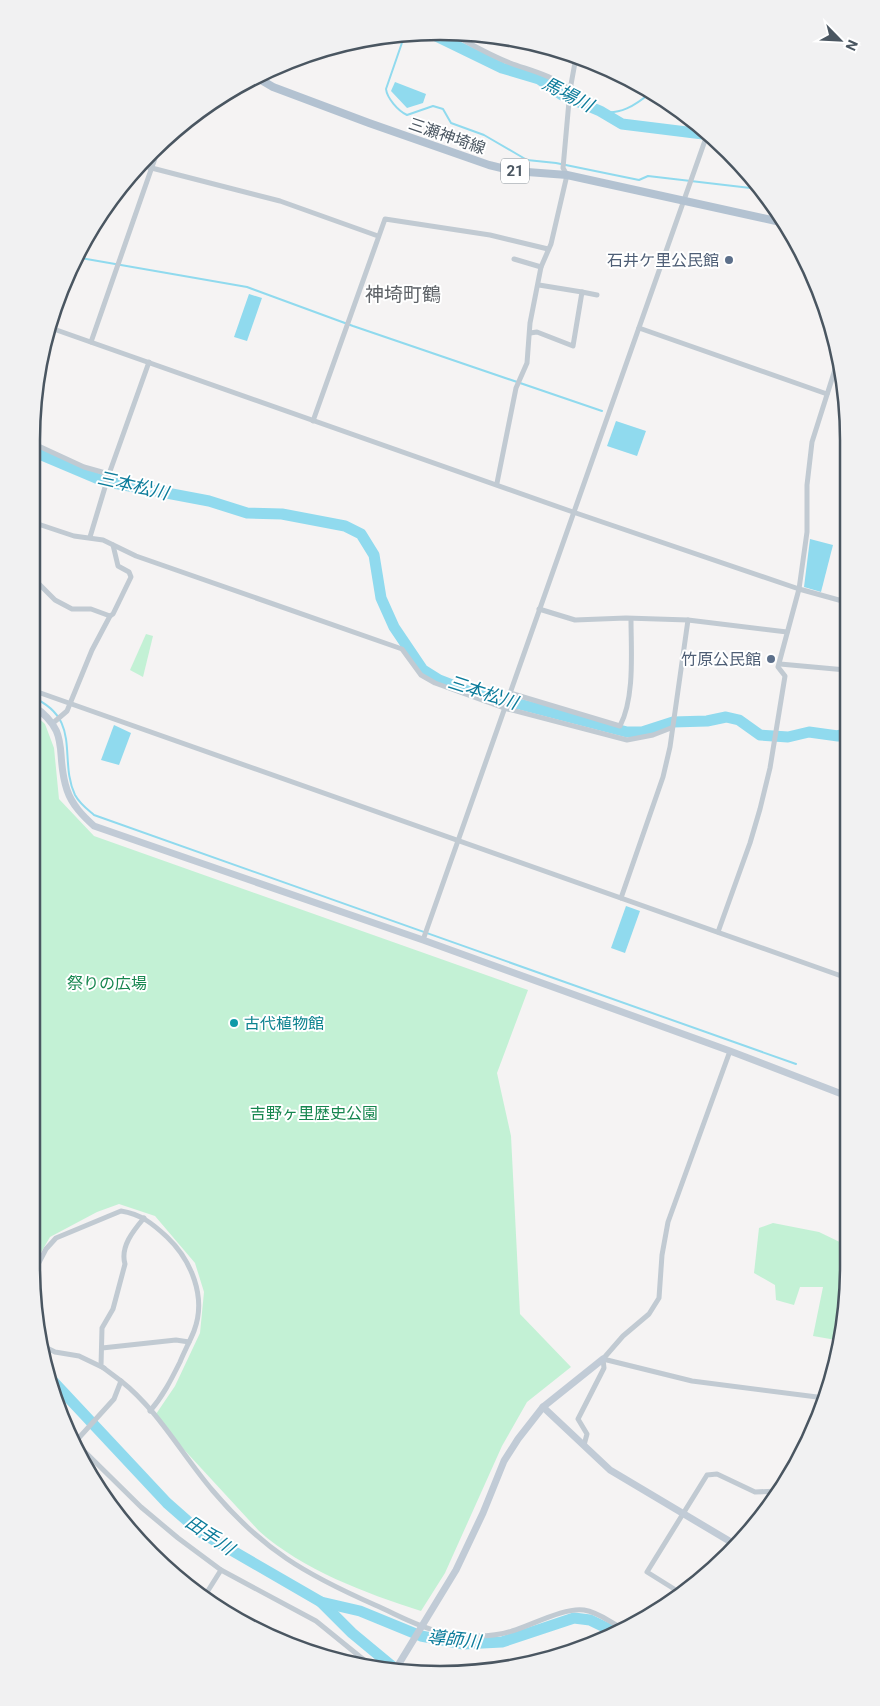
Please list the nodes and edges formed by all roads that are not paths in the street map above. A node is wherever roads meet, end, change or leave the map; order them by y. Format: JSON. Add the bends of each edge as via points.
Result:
{"nodes":[{"id":1,"x":466,"y":41,"type":"edge"},
{"id":2,"x":575,"y":63,"type":"edge"},
{"id":3,"x":263,"y":81,"type":"edge"},
{"id":4,"x":570,"y":90,"type":"junction"},
{"id":5,"x":705,"y":140,"type":"edge"},
{"id":6,"x":154,"y":160,"type":"edge"},
{"id":7,"x":147,"y":167,"type":"edge"},
{"id":8,"x":151,"y":168,"type":"junction"},
{"id":9,"x":565,"y":172,"type":"junction"},
{"id":10,"x":684,"y":199,"type":"junction"},
{"id":11,"x":774,"y":220,"type":"edge"},
{"id":12,"x":378,"y":236,"type":"junction"},
{"id":13,"x":548,"y":250,"type":"junction"},
{"id":14,"x":514,"y":259,"type":"dead end"},
{"id":15,"x":541,"y":267,"type":"junction"},
{"id":16,"x":539,"y":285,"type":"junction"},
{"id":17,"x":582,"y":292,"type":"junction"},
{"id":18,"x":597,"y":295,"type":"dead end"},
{"id":19,"x":639,"y":328,"type":"junction"},
{"id":20,"x":56,"y":330,"type":"edge"},
{"id":21,"x":530,"y":332,"type":"junction"},
{"id":22,"x":92,"y":342,"type":"junction"},
{"id":23,"x":149,"y":362,"type":"junction"},
{"id":24,"x":834,"y":372,"type":"edge"},
{"id":25,"x":827,"y":394,"type":"junction"},
{"id":26,"x":313,"y":421,"type":"junction"},
{"id":27,"x":40,"y":447,"type":"edge"},
{"id":28,"x":109,"y":474,"type":"junction"},
{"id":29,"x":497,"y":483,"type":"junction"},
{"id":30,"x":573,"y":512,"type":"junction"},
{"id":31,"x":40,"y":525,"type":"edge"},
{"id":32,"x":90,"y":537,"type":"junction"},
{"id":33,"x":113,"y":545,"type":"junction"},
{"id":34,"x":40,"y":585,"type":"edge"},
{"id":35,"x":798,"y":589,"type":"junction"},
{"id":36,"x":840,"y":600,"type":"edge"},
{"id":37,"x":539,"y":609,"type":"junction"},
{"id":38,"x":110,"y":616,"type":"junction"},
{"id":39,"x":631,"y":619,"type":"junction"},
{"id":40,"x":688,"y":620,"type":"junction"},
{"id":41,"x":787,"y":632,"type":"junction"},
{"id":42,"x":780,"y":664,"type":"junction"},
{"id":43,"x":840,"y":669,"type":"edge"},
{"id":44,"x":40,"y":693,"type":"edge"},
{"id":45,"x":510,"y":693,"type":"junction"},
{"id":46,"x":70,"y":705,"type":"junction"},
{"id":47,"x":504,"y":708,"type":"junction"},
{"id":48,"x":40,"y":712,"type":"edge"},
{"id":49,"x":53,"y":724,"type":"junction"},
{"id":50,"x":671,"y":728,"type":"junction"},
{"id":51,"x":458,"y":840,"type":"junction"},
{"id":52,"x":621,"y":898,"type":"junction"},
{"id":53,"x":718,"y":932,"type":"junction"},
{"id":54,"x":423,"y":940,"type":"junction"},
{"id":55,"x":840,"y":976,"type":"edge"},
{"id":56,"x":730,"y":1051,"type":"junction"},
{"id":57,"x":840,"y":1093,"type":"edge"},
{"id":58,"x":144,"y":1218,"type":"junction"},
{"id":59,"x":40,"y":1260,"type":"edge"},
{"id":60,"x":189,"y":1342,"type":"junction"},
{"id":61,"x":102,"y":1348,"type":"junction"},
{"id":62,"x":49,"y":1349,"type":"edge"},
{"id":63,"x":604,"y":1358,"type":"junction"},
{"id":64,"x":104,"y":1368,"type":"junction"},
{"id":65,"x":121,"y":1381,"type":"junction"},
{"id":66,"x":818,"y":1397,"type":"edge"},
{"id":67,"x":543,"y":1407,"type":"junction"},
{"id":68,"x":150,"y":1411,"type":"junction"},
{"id":69,"x":79,"y":1438,"type":"edge"},
{"id":70,"x":584,"y":1445,"type":"junction"},
{"id":71,"x":87,"y":1454,"type":"edge"},
{"id":72,"x":771,"y":1491,"type":"edge"},
{"id":73,"x":684,"y":1513,"type":"junction"},
{"id":74,"x":730,"y":1541,"type":"edge"},
{"id":75,"x":222,"y":1570,"type":"junction"},
{"id":76,"x":675,"y":1590,"type":"edge"},
{"id":77,"x":208,"y":1591,"type":"edge"},
{"id":78,"x":616,"y":1625,"type":"edge"},
{"id":79,"x":423,"y":1626,"type":"junction"},
{"id":80,"x":361,"y":1658,"type":"edge"},
{"id":81,"x":399,"y":1664,"type":"edge"}],
"edges":[{"from":1,"to":4,"type":"street","via":[[511,63],[557,79]]},
{"from":2,"to":4,"type":"street"},
{"from":3,"to":9,"type":"main road","name":"三瀬神埼線","number":"21","via":[[456,155],[514,171]]},
{"from":4,"to":9,"type":"street"},
{"from":5,"to":10,"type":"street"},
{"from":6,"to":8,"type":"street"},
{"from":7,"to":8,"type":"street"},
{"from":8,"to":12,"type":"street","via":[[280,201]]},
{"from":8,"to":22,"type":"street"},
{"from":9,"to":10,"type":"main road","name":"三瀬神埼線","number":"21"},
{"from":9,"to":13,"type":"street"},
{"from":10,"to":11,"type":"main road","name":"三瀬神埼線","number":"21"},
{"from":10,"to":19,"type":"street"},
{"from":12,"to":13,"type":"street","via":[[385,219],[490,235]]},
{"from":12,"to":26,"type":"street"},
{"from":13,"to":15,"type":"street"},
{"from":14,"to":15,"type":"street"},
{"from":15,"to":16,"type":"street"},
{"from":16,"to":17,"type":"street"},
{"from":16,"to":21,"type":"street"},
{"from":17,"to":18,"type":"street"},
{"from":17,"to":21,"type":"street","via":[[573,346]]},
{"from":19,"to":25,"type":"street"},
{"from":19,"to":30,"type":"street"},
{"from":20,"to":22,"type":"street"},
{"from":21,"to":29,"type":"street","via":[[527,363],[516,388]]},
{"from":22,"to":23,"type":"street"},
{"from":23,"to":26,"type":"street"},
{"from":23,"to":28,"type":"street"},
{"from":24,"to":25,"type":"street"},
{"from":25,"to":35,"type":"street","via":[[812,442],[806,532]]},
{"from":26,"to":29,"type":"street"},
{"from":27,"to":28,"type":"street","via":[[84,467]]},
{"from":28,"to":32,"type":"street"},
{"from":29,"to":30,"type":"street"},
{"from":30,"to":35,"type":"street"},
{"from":30,"to":37,"type":"street"},
{"from":31,"to":32,"type":"street","via":[[74,536]]},
{"from":32,"to":33,"type":"street"},
{"from":33,"to":38,"type":"street","via":[[118,566],[131,576]]},
{"from":33,"to":47,"type":"street","via":[[136,556],[402,649],[422,675],[435,683]]},
{"from":34,"to":38,"type":"street","via":[[54,600],[72,609],[92,609]]},
{"from":35,"to":36,"type":"street"},
{"from":35,"to":41,"type":"street"},
{"from":37,"to":39,"type":"street","via":[[575,620]]},
{"from":37,"to":45,"type":"street"},
{"from":38,"to":46,"type":"street"},
{"from":39,"to":40,"type":"street"},
{"from":39,"to":45,"type":"street","via":[[630,681],[620,726]]},
{"from":40,"to":41,"type":"street"},
{"from":40,"to":50,"type":"street"},
{"from":41,"to":42,"type":"street"},
{"from":42,"to":43,"type":"street"},
{"from":42,"to":53,"type":"street","via":[[778,667],[785,676],[774,741],[752,835]]},
{"from":44,"to":46,"type":"street"},
{"from":45,"to":47,"type":"street"},
{"from":46,"to":49,"type":"street"},
{"from":46,"to":51,"type":"street"},
{"from":47,"to":50,"type":"street","via":[[627,740]]},
{"from":47,"to":51,"type":"street"},
{"from":48,"to":49,"type":"street"},
{"from":49,"to":54,"type":"street","via":[[62,749],[67,790],[79,813],[94,826]]},
{"from":50,"to":52,"type":"street","via":[[663,777]]},
{"from":51,"to":52,"type":"street"},
{"from":51,"to":54,"type":"street"},
{"from":52,"to":53,"type":"street"},
{"from":53,"to":55,"type":"street"},
{"from":54,"to":56,"type":"street"},
{"from":56,"to":57,"type":"street"},
{"from":56,"to":63,"type":"street","via":[[668,1222],[662,1255],[661,1289],[655,1306]]},
{"from":58,"to":59,"type":"street","via":[[121,1212],[56,1238]]},
{"from":58,"to":60,"type":"street","via":[[176,1246],[190,1266],[198,1292],[198,1315]]},
{"from":58,"to":61,"type":"street","via":[[133,1230],[126,1247],[125,1264],[113,1309],[102,1328]]},
{"from":60,"to":61,"type":"street","via":[[176,1340]]},
{"from":60,"to":68,"type":"street","via":[[161,1398]]},
{"from":61,"to":64,"type":"street","via":[[101,1366]]},
{"from":62,"to":64,"type":"street","via":[[79,1356]]},
{"from":63,"to":66,"type":"street","via":[[692,1381]]},
{"from":63,"to":67,"type":"street"},
{"from":63,"to":70,"type":"street","via":[[604,1368],[578,1419],[587,1434]]},
{"from":64,"to":65,"type":"street"},
{"from":65,"to":68,"type":"street"},
{"from":65,"to":69,"type":"street","via":[[114,1398]]},
{"from":67,"to":70,"type":"street"},
{"from":67,"to":79,"type":"street","via":[[504,1461],[456,1570]]},
{"from":68,"to":79,"type":"street","via":[[213,1492],[276,1553],[341,1590]]},
{"from":70,"to":73,"type":"street","via":[[610,1470]]},
{"from":71,"to":75,"type":"street","via":[[141,1507]]},
{"from":72,"to":73,"type":"street","via":[[755,1492],[717,1474],[708,1475]]},
{"from":73,"to":74,"type":"street"},
{"from":73,"to":76,"type":"street","via":[[647,1572]]},
{"from":75,"to":77,"type":"street"},
{"from":75,"to":80,"type":"street","via":[[316,1621]]},
{"from":78,"to":79,"type":"street","via":[[584,1610],[571,1611],[510,1632],[484,1636],[454,1635]]},
{"from":79,"to":81,"type":"street"}]}
